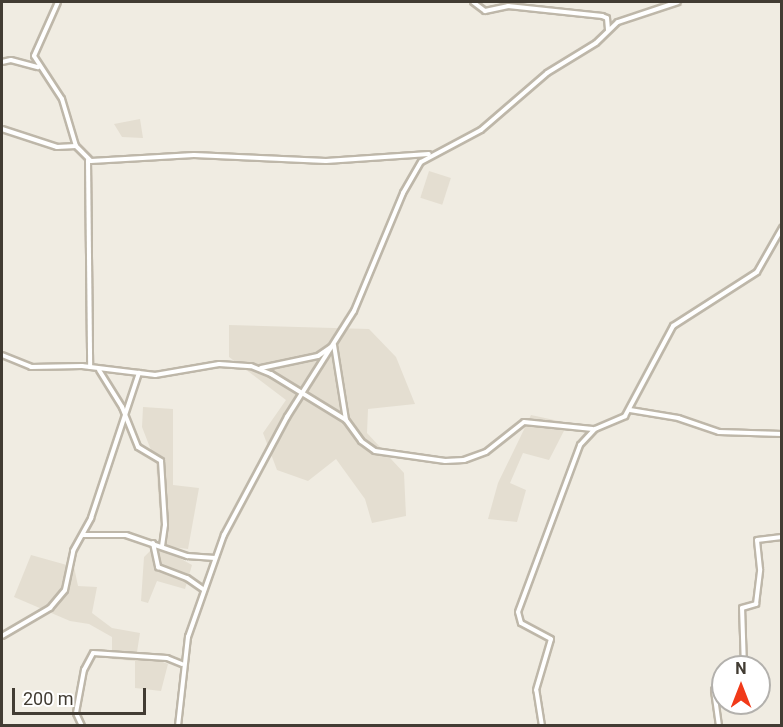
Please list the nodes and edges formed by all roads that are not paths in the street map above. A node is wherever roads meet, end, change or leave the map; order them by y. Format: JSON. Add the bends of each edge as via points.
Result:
{"nodes":[{"id":1,"x":58,"y":2,"type":"edge"},
{"id":2,"x":473,"y":2,"type":"edge"},
{"id":3,"x":678,"y":2,"type":"edge"},
{"id":4,"x":608,"y":31,"type":"junction"},
{"id":5,"x":2,"y":62,"type":"edge"},
{"id":6,"x":38,"y":67,"type":"junction"},
{"id":7,"x":2,"y":129,"type":"edge"},
{"id":8,"x":76,"y":146,"type":"junction"},
{"id":9,"x":430,"y":154,"type":"junction"},
{"id":10,"x":88,"y":160,"type":"junction"},
{"id":11,"x":782,"y":228,"type":"edge"},
{"id":12,"x":334,"y":344,"type":"junction"},
{"id":13,"x":2,"y":355,"type":"edge"},
{"id":14,"x":90,"y":367,"type":"junction"},
{"id":15,"x":260,"y":368,"type":"junction"},
{"id":16,"x":99,"y":369,"type":"junction"},
{"id":17,"x":139,"y":373,"type":"junction"},
{"id":18,"x":303,"y":394,"type":"junction"},
{"id":19,"x":630,"y":410,"type":"junction"},
{"id":20,"x":126,"y":417,"type":"junction"},
{"id":21,"x":345,"y":420,"type":"junction"},
{"id":22,"x":595,"y":429,"type":"junction"},
{"id":23,"x":782,"y":434,"type":"edge"},
{"id":24,"x":82,"y":536,"type":"junction"},
{"id":25,"x":782,"y":537,"type":"edge"},
{"id":26,"x":153,"y":543,"type":"junction"},
{"id":27,"x":162,"y":546,"type":"junction"},
{"id":28,"x":216,"y":558,"type":"junction"},
{"id":29,"x":202,"y":589,"type":"junction"},
{"id":30,"x":2,"y":636,"type":"edge"},
{"id":31,"x":744,"y":655,"type":"edge"},
{"id":32,"x":182,"y":664,"type":"junction"},
{"id":33,"x":82,"y":726,"type":"edge"},
{"id":34,"x":178,"y":726,"type":"edge"},
{"id":35,"x":542,"y":726,"type":"edge"}],
"edges":[{"from":1,"to":6,"type":"street","via":[[34,51]]},
{"from":2,"to":4,"type":"street","via":[[485,11],[508,6],[602,16],[607,18]]},
{"from":3,"to":4,"type":"street","via":[[621,20]]},
{"from":4,"to":9,"type":"street","via":[[586,50],[547,73],[481,130]]},
{"from":5,"to":6,"type":"street","via":[[11,60]]},
{"from":6,"to":8,"type":"street","via":[[62,99]]},
{"from":7,"to":8,"type":"street","via":[[57,147]]},
{"from":8,"to":10,"type":"street"},
{"from":9,"to":10,"type":"street","via":[[326,161],[194,154]]},
{"from":9,"to":12,"type":"street","via":[[404,191],[354,311]]},
{"from":10,"to":14,"type":"street"},
{"from":11,"to":19,"type":"street","via":[[758,272],[673,326],[638,387]]},
{"from":12,"to":15,"type":"street","via":[[318,356]]},
{"from":12,"to":18,"type":"street"},
{"from":12,"to":21,"type":"street"},
{"from":13,"to":14,"type":"street","via":[[31,367]]},
{"from":14,"to":16,"type":"street"},
{"from":15,"to":17,"type":"street","via":[[219,364],[182,372]]},
{"from":15,"to":18,"type":"street"},
{"from":16,"to":17,"type":"street"},
{"from":16,"to":20,"type":"street"},
{"from":17,"to":20,"type":"street"},
{"from":18,"to":21,"type":"street"},
{"from":18,"to":28,"type":"street","via":[[244,496]]},
{"from":19,"to":22,"type":"street","via":[[618,422]]},
{"from":19,"to":23,"type":"street","via":[[678,418],[719,432]]},
{"from":20,"to":24,"type":"street"},
{"from":20,"to":27,"type":"street","via":[[140,449],[161,463],[165,525]]},
{"from":21,"to":22,"type":"street","via":[[361,441],[375,451],[445,461],[478,457],[524,422]]},
{"from":22,"to":35,"type":"street","via":[[580,445],[518,612],[521,623],[551,639],[536,690]]},
{"from":24,"to":26,"type":"street","via":[[112,534]]},
{"from":24,"to":30,"type":"street","via":[[73,551],[65,590],[57,602]]},
{"from":25,"to":31,"type":"street","via":[[757,540],[760,569],[756,604],[742,608]]},
{"from":26,"to":27,"type":"street"},
{"from":26,"to":29,"type":"street","via":[[158,567],[187,578]]},
{"from":27,"to":28,"type":"street","via":[[187,556]]},
{"from":28,"to":29,"type":"street"},
{"from":29,"to":32,"type":"street"},
{"from":32,"to":33,"type":"street","via":[[167,657],[93,653],[84,670],[78,704],[76,719]]},
{"from":32,"to":34,"type":"street"}]}
